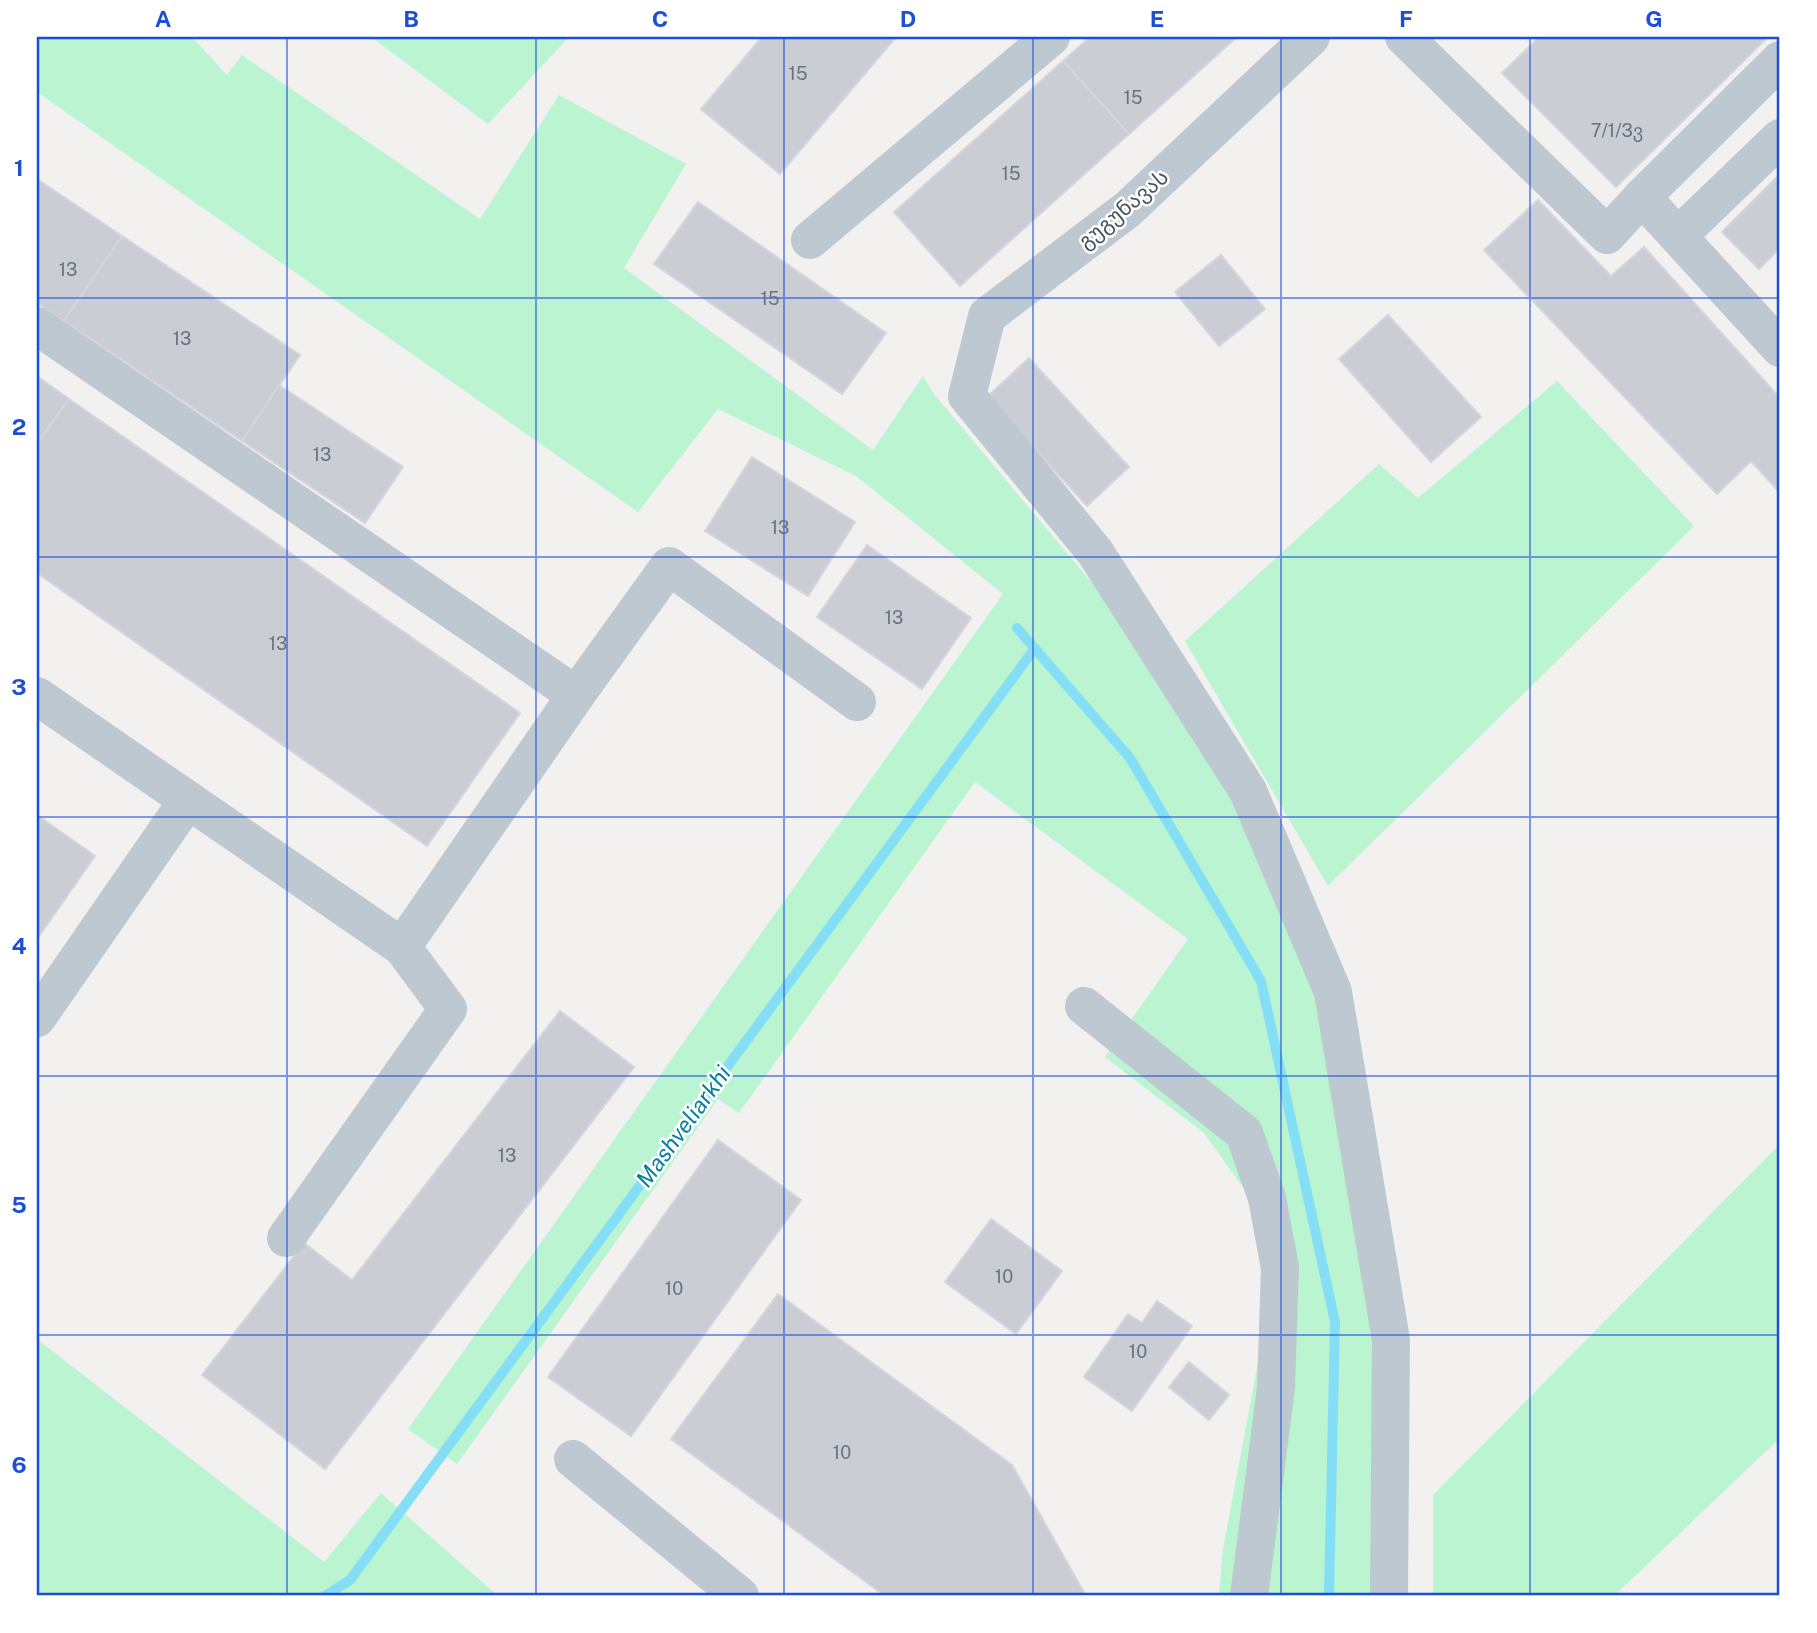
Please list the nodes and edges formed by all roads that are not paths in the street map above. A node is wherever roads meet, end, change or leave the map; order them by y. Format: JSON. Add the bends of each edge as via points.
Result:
{"nodes":[{"id":1,"x":1051,"y":37,"type":"edge"},
{"id":2,"x":1311,"y":37,"type":"edge"},
{"id":3,"x":1404,"y":37,"type":"edge"},
{"id":4,"x":1780,"y":60,"type":"edge"},
{"id":5,"x":1780,"y":138,"type":"edge"},
{"id":6,"x":1642,"y":197,"type":"junction"},
{"id":7,"x":1678,"y":236,"type":"junction"},
{"id":8,"x":810,"y":240,"type":"dead end"},
{"id":9,"x":37,"y":327,"type":"edge"},
{"id":10,"x":1780,"y":348,"type":"edge"},
{"id":11,"x":576,"y":695,"type":"junction"},
{"id":12,"x":37,"y":696,"type":"edge"},
{"id":13,"x":857,"y":702,"type":"dead end"},
{"id":14,"x":188,"y":800,"type":"junction"},
{"id":15,"x":402,"y":947,"type":"junction"},
{"id":16,"x":1084,"y":1006,"type":"dead end"},
{"id":17,"x":37,"y":1018,"type":"edge"},
{"id":18,"x":286,"y":1238,"type":"dead end"},
{"id":19,"x":573,"y":1459,"type":"dead end"},
{"id":20,"x":740,"y":1596,"type":"edge"},
{"id":21,"x":1249,"y":1596,"type":"edge"},
{"id":22,"x":1390,"y":1596,"type":"edge"}],
"edges":[{"from":1,"to":8,"type":"street"},
{"from":2,"to":22,"type":"street","name":"გუგუნავას","via":[[1128,209],[987,316],[967,396],[1095,552],[1248,791],[1333,992],[1391,1340]]},
{"from":3,"to":6,"type":"street","via":[[1608,235]]},
{"from":4,"to":6,"type":"street"},
{"from":5,"to":7,"type":"street"},
{"from":6,"to":7,"type":"street"},
{"from":7,"to":10,"type":"street"},
{"from":9,"to":11,"type":"street"},
{"from":11,"to":13,"type":"street","via":[[669,566]]},
{"from":11,"to":15,"type":"street"},
{"from":12,"to":14,"type":"street"},
{"from":14,"to":15,"type":"street"},
{"from":14,"to":17,"type":"street"},
{"from":15,"to":18,"type":"street","via":[[448,1009]]},
{"from":16,"to":21,"type":"street","via":[[1244,1133],[1267,1198],[1280,1268],[1276,1388]]},
{"from":19,"to":20,"type":"street"}]}
